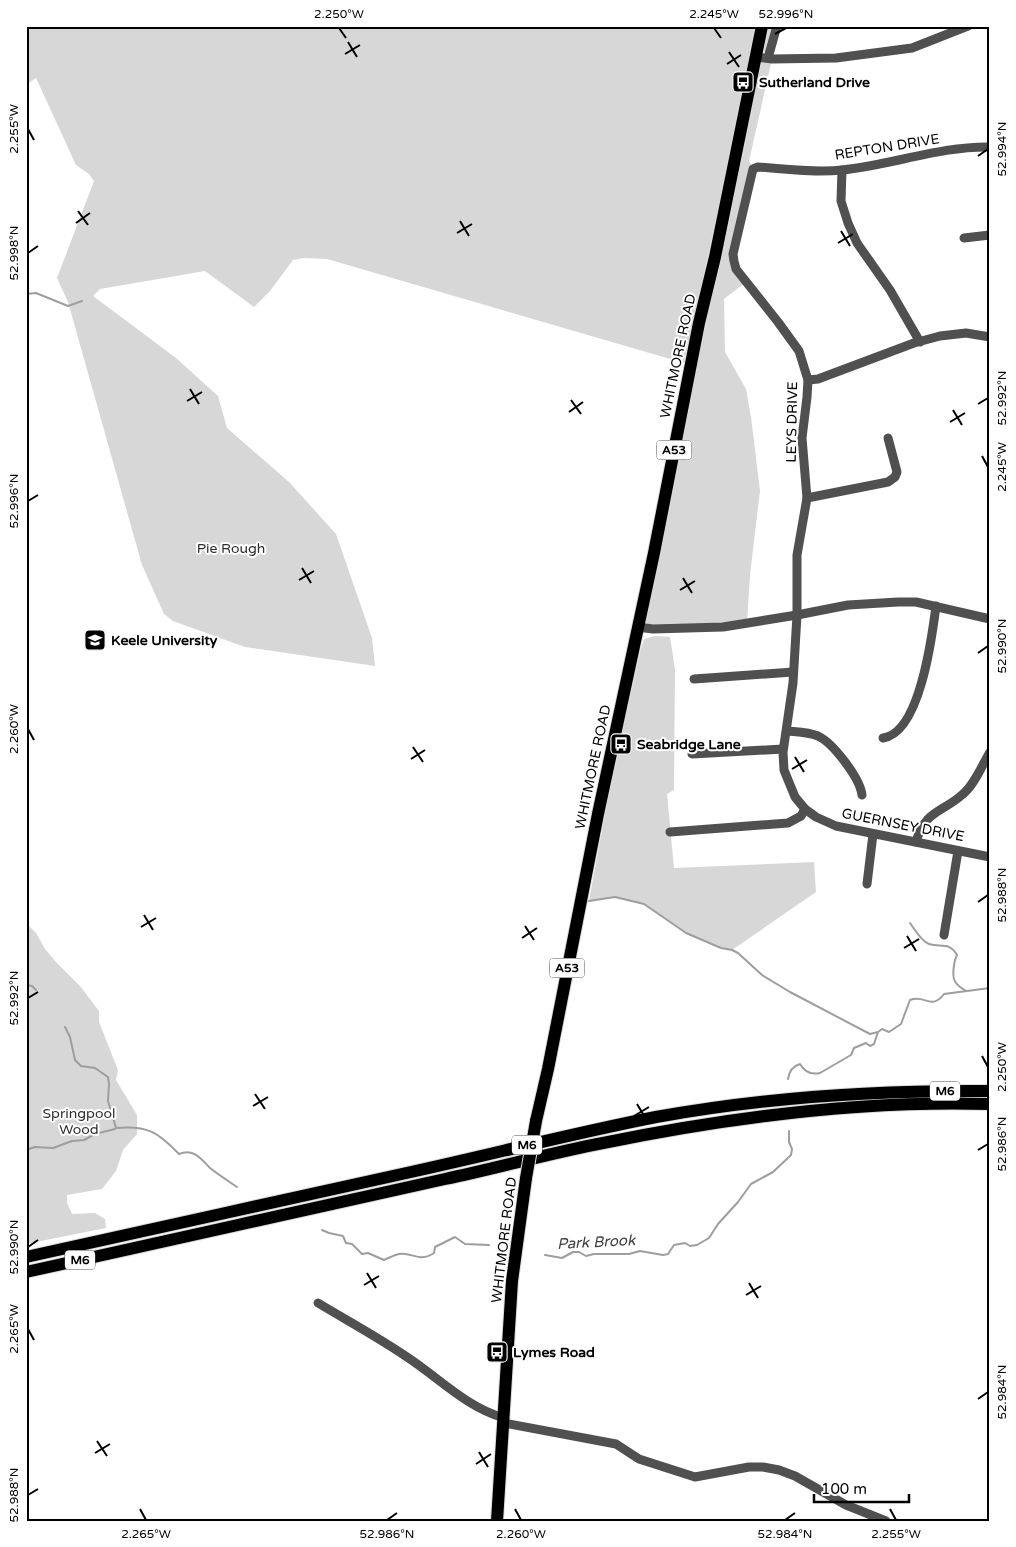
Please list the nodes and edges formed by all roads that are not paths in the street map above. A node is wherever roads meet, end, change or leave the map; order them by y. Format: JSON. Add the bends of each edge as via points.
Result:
{"nodes":[{"id":1,"x":762,"y":26,"type":"edge"},
{"id":2,"x":777,"y":26,"type":"edge"},
{"id":3,"x":968,"y":26,"type":"edge"},
{"id":4,"x":762,"y":58,"type":"junction"},
{"id":5,"x":990,"y":146,"type":"edge"},
{"id":6,"x":758,"y":166,"type":"joint"},
{"id":7,"x":842,"y":170,"type":"junction"},
{"id":8,"x":990,"y":236,"type":"edge"},
{"id":9,"x":964,"y":238,"type":"dead end"},
{"id":10,"x":990,"y":337,"type":"edge"},
{"id":11,"x":920,"y":342,"type":"junction"},
{"id":12,"x":808,"y":380,"type":"junction"},
{"id":13,"x":888,"y":438,"type":"dead end"},
{"id":14,"x":807,"y":498,"type":"junction"},
{"id":15,"x":936,"y":606,"type":"junction"},
{"id":16,"x":797,"y":615,"type":"junction"},
{"id":17,"x":990,"y":619,"type":"edge"},
{"id":18,"x":637,"y":627,"type":"junction"},
{"id":19,"x":793,"y":672,"type":"junction"},
{"id":20,"x":694,"y":678,"type":"dead end"},
{"id":21,"x":786,"y":731,"type":"junction"},
{"id":22,"x":883,"y":738,"type":"dead end"},
{"id":23,"x":783,"y":749,"type":"junction"},
{"id":24,"x":990,"y":752,"type":"edge"},
{"id":25,"x":692,"y":754,"type":"dead end"},
{"id":26,"x":862,"y":795,"type":"dead end"},
{"id":27,"x":805,"y":809,"type":"junction"},
{"id":28,"x":670,"y":832,"type":"dead end"},
{"id":29,"x":873,"y":834,"type":"junction"},
{"id":30,"x":916,"y":842,"type":"junction"},
{"id":31,"x":958,"y":850,"type":"junction"},
{"id":32,"x":990,"y":857,"type":"edge"},
{"id":33,"x":867,"y":884,"type":"dead end"},
{"id":34,"x":944,"y":936,"type":"dead end"},
{"id":35,"x":990,"y":1090,"type":"edge"},
{"id":36,"x":990,"y":1104,"type":"edge"},
{"id":37,"x":26,"y":1257,"type":"edge"},
{"id":38,"x":26,"y":1272,"type":"edge"},
{"id":39,"x":318,"y":1303,"type":"dead end"},
{"id":40,"x":504,"y":1421,"type":"junction"},
{"id":41,"x":497,"y":1521,"type":"edge"},
{"id":42,"x":886,"y":1521,"type":"edge"}],
"edges":[{"from":1,"to":4,"type":"highway","name":"WHITMORE ROAD","number":"A53"},
{"from":2,"to":4,"type":"street","name":"WHITMORE ROAD"},
{"from":3,"to":4,"type":"street","via":[[912,48],[836,58]]},
{"from":4,"to":18,"type":"highway","name":"WHITMORE ROAD","number":"A53","via":[[699,323]]},
{"from":5,"to":7,"type":"street","name":"REPTON DRIVE"},
{"from":6,"to":7,"type":"street","name":"REPTON DRIVE"},
{"from":6,"to":12,"type":"street","name":"LEYS DRIVE","via":[[753,169],[734,261],[736,269],[799,351]]},
{"from":7,"to":11,"type":"street","via":[[841,201],[857,243],[890,290]]},
{"from":8,"to":9,"type":"street"},
{"from":10,"to":11,"type":"street","via":[[966,333]]},
{"from":11,"to":12,"type":"street"},
{"from":12,"to":14,"type":"street","name":"LEYS DRIVE","via":[[802,438]]},
{"from":13,"to":14,"type":"street","via":[[896,477],[888,482]]},
{"from":14,"to":16,"type":"street","name":"LEYS DRIVE","via":[[797,555]]},
{"from":15,"to":16,"type":"street","via":[[916,602],[848,605]]},
{"from":15,"to":17,"type":"street"},
{"from":15,"to":22,"type":"street","via":[[927,660],[909,718],[901,728]]},
{"from":16,"to":18,"type":"street","via":[[723,627]]},
{"from":16,"to":19,"type":"street","name":"GUERNSEY DRIVE"},
{"from":18,"to":40,"type":"highway","name":"WHITMORE ROAD","number":"A53","bridge":true,"via":[[526,1178],[512,1281]]},
{"from":19,"to":20,"type":"street"},
{"from":19,"to":21,"type":"street","name":"GUERNSEY DRIVE"},
{"from":21,"to":23,"type":"street","name":"GUERNSEY DRIVE"},
{"from":21,"to":26,"type":"street","via":[[820,737],[855,776]]},
{"from":23,"to":25,"type":"street"},
{"from":23,"to":27,"type":"street","name":"GUERNSEY DRIVE","via":[[788,783]]},
{"from":24,"to":30,"type":"street","via":[[964,794],[932,815],[920,830]]},
{"from":27,"to":28,"type":"street","via":[[801,816],[788,823]]},
{"from":27,"to":29,"type":"street","name":"GUERNSEY DRIVE","via":[[816,818],[836,826]]},
{"from":29,"to":30,"type":"street","name":"GUERNSEY DRIVE"},
{"from":29,"to":33,"type":"street"},
{"from":30,"to":31,"type":"street","name":"GUERNSEY DRIVE"},
{"from":31,"to":32,"type":"street","name":"GUERNSEY DRIVE"},
{"from":31,"to":34,"type":"street"},
{"from":35,"to":37,"type":"highway","number":"M6","via":[[807,1097],[668,1116],[592,1130]]},
{"from":36,"to":38,"type":"highway","number":"M6","via":[[904,1105],[821,1111],[653,1133]]},
{"from":39,"to":40,"type":"street"},
{"from":40,"to":41,"type":"highway","name":"WHITMORE ROAD","number":"A53"},
{"from":40,"to":42,"type":"street","via":[[616,1444],[639,1459],[695,1477],[749,1467],[779,1470],[846,1505]]}]}
